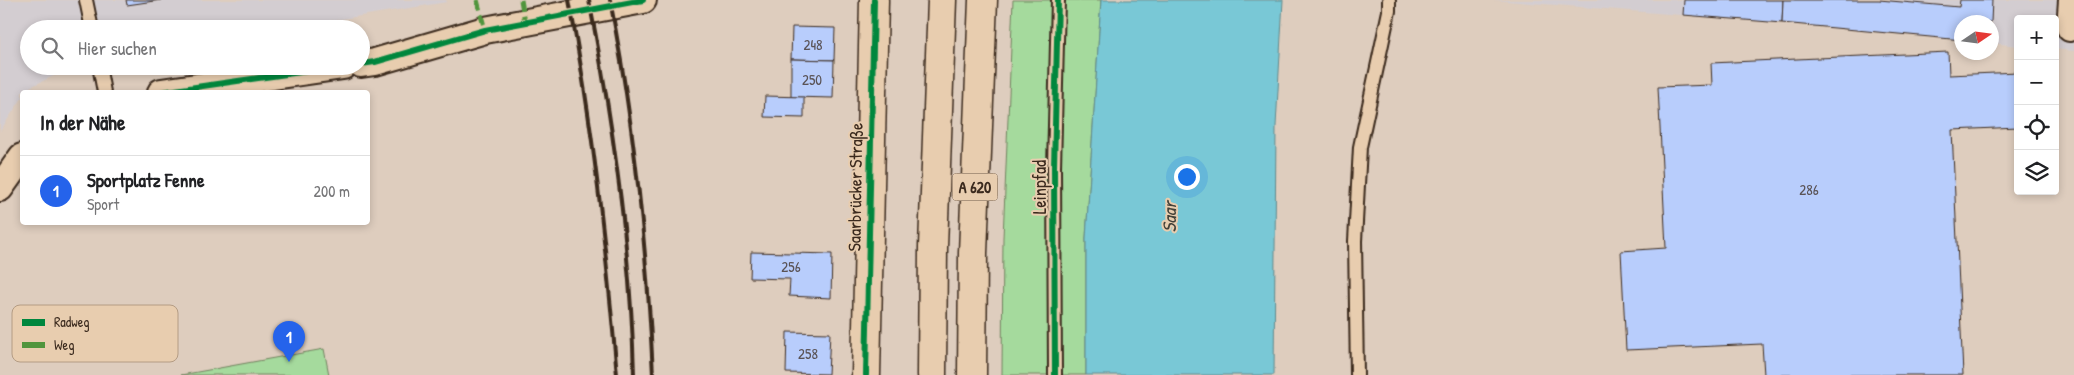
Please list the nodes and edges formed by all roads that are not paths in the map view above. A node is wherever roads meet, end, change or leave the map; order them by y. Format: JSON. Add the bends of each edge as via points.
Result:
{"nodes":[{"id":1,"x":86,"y":0,"type":"edge"},
{"id":2,"x":643,"y":0,"type":"edge"},
{"id":3,"x":874,"y":0,"type":"edge"},
{"id":4,"x":942,"y":0,"type":"edge"},
{"id":5,"x":983,"y":0,"type":"edge"},
{"id":6,"x":1058,"y":0,"type":"edge"},
{"id":7,"x":1389,"y":0,"type":"edge"},
{"id":8,"x":2072,"y":0,"type":"edge"},
{"id":9,"x":90,"y":20,"type":"edge"},
{"id":10,"x":2070,"y":28,"type":"dead end"},
{"id":11,"x":370,"y":63,"type":"edge"},
{"id":12,"x":101,"y":75,"type":"edge"},
{"id":13,"x":280,"y":75,"type":"edge"},
{"id":14,"x":104,"y":90,"type":"edge"},
{"id":15,"x":175,"y":90,"type":"edge"},
{"id":16,"x":20,"y":160,"type":"edge"},
{"id":17,"x":0,"y":188,"type":"edge"},
{"id":18,"x":866,"y":375,"type":"edge"},
{"id":19,"x":932,"y":375,"type":"edge"},
{"id":20,"x":972,"y":375,"type":"edge"},
{"id":21,"x":1056,"y":375,"type":"edge"},
{"id":22,"x":1357,"y":375,"type":"edge"}],
"edges":[{"from":1,"to":9,"type":"lane"},
{"from":2,"to":11,"type":"street","via":[[485,30]]},
{"from":3,"to":18,"type":"main road","name":"Saarbrücker Straße"},
{"from":4,"to":19,"type":"main road","number":"A 620"},
{"from":5,"to":20,"type":"main road","number":"A 620","via":[[973,253]]},
{"from":6,"to":21,"type":"lane","name":"Leinpfad","via":[[1054,167]]},
{"from":7,"to":22,"type":"lane","via":[[1360,147],[1355,241]]},
{"from":8,"to":10,"type":"street"},
{"from":12,"to":14,"type":"lane"},
{"from":13,"to":15,"type":"street"},
{"from":16,"to":17,"type":"street"}]}
